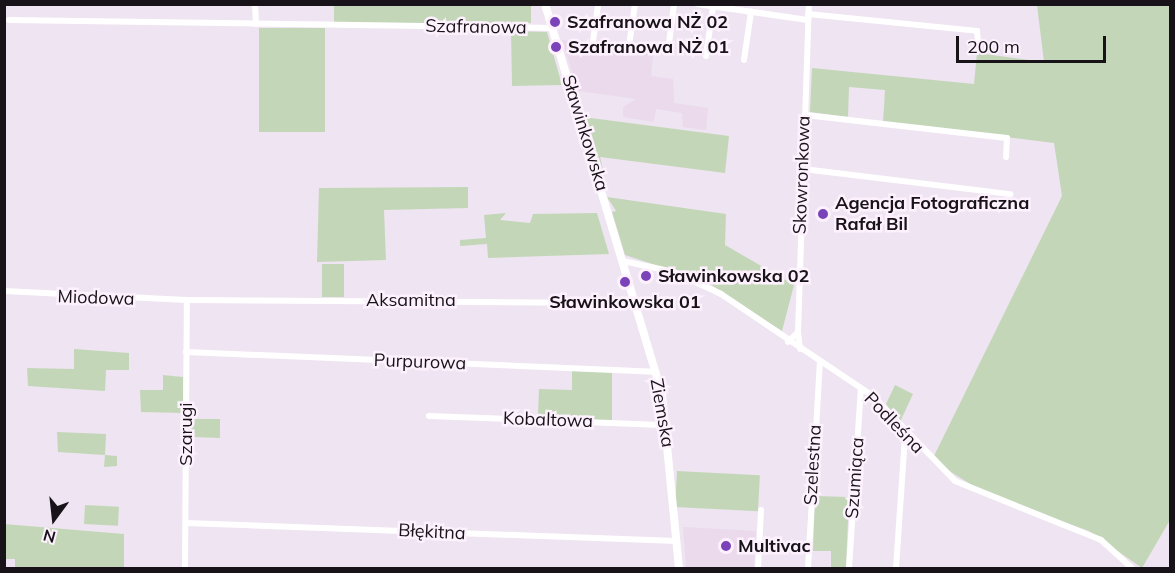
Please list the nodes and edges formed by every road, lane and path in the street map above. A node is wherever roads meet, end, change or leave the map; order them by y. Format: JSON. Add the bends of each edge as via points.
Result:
{"nodes":[{"id":1,"x":255,"y":4,"type":"edge"},
{"id":2,"x":545,"y":4,"type":"edge"},
{"id":3,"x":598,"y":4,"type":"edge"},
{"id":4,"x":635,"y":4,"type":"edge"},
{"id":5,"x":674,"y":4,"type":"edge"},
{"id":6,"x":809,"y":4,"type":"edge"},
{"id":7,"x":704,"y":5,"type":"edge"},
{"id":8,"x":749,"y":9,"type":"edge"},
{"id":9,"x":808,"y":17,"type":"junction"},
{"id":10,"x":9,"y":20,"type":"dead end"},
{"id":11,"x":256,"y":24,"type":"junction"},
{"id":12,"x":552,"y":28,"type":"junction"},
{"id":13,"x":593,"y":41,"type":"dead end"},
{"id":14,"x":630,"y":46,"type":"dead end"},
{"id":15,"x":979,"y":49,"type":"dead end"},
{"id":16,"x":668,"y":51,"type":"dead end"},
{"id":17,"x":706,"y":56,"type":"dead end"},
{"id":18,"x":744,"y":60,"type":"dead end"},
{"id":19,"x":805,"y":115,"type":"junction"},
{"id":20,"x":1006,"y":157,"type":"dead end"},
{"id":21,"x":803,"y":169,"type":"junction"},
{"id":22,"x":1010,"y":194,"type":"dead end"},
{"id":23,"x":623,"y":261,"type":"junction"},
{"id":24,"x":4,"y":291,"type":"edge"},
{"id":25,"x":187,"y":300,"type":"junction"},
{"id":26,"x":635,"y":303,"type":"junction"},
{"id":27,"x":798,"y":332,"type":"junction"},
{"id":28,"x":788,"y":342,"type":"junction"},
{"id":29,"x":800,"y":349,"type":"junction"},
{"id":30,"x":186,"y":352,"type":"junction"},
{"id":31,"x":820,"y":362,"type":"junction"},
{"id":32,"x":656,"y":372,"type":"junction"},
{"id":33,"x":861,"y":388,"type":"junction"},
{"id":34,"x":429,"y":416,"type":"dead end"},
{"id":35,"x":668,"y":425,"type":"junction"},
{"id":36,"x":905,"y":435,"type":"junction"},
{"id":37,"x":761,"y":510,"type":"dead end"},
{"id":38,"x":186,"y":523,"type":"junction"},
{"id":39,"x":677,"y":541,"type":"junction"},
{"id":40,"x":185,"y":568,"type":"edge"},
{"id":41,"x":680,"y":568,"type":"edge"},
{"id":42,"x":758,"y":568,"type":"edge"},
{"id":43,"x":808,"y":568,"type":"edge"},
{"id":44,"x":849,"y":568,"type":"edge"},
{"id":45,"x":896,"y":568,"type":"edge"},
{"id":46,"x":1132,"y":568,"type":"edge"}],
"edges":[{"from":1,"to":11,"type":"street"},
{"from":2,"to":12,"type":"street","name":"Sławinkowska"},
{"from":3,"to":13,"type":"street"},
{"from":4,"to":14,"type":"street"},
{"from":5,"to":16,"type":"street"},
{"from":6,"to":9,"type":"street","name":"Skowronkowa"},
{"from":7,"to":8,"type":"street"},
{"from":7,"to":17,"type":"street"},
{"from":8,"to":9,"type":"street"},
{"from":8,"to":18,"type":"street"},
{"from":9,"to":15,"type":"street","via":[[977,31]]},
{"from":9,"to":19,"type":"street","name":"Skowronkowa"},
{"from":10,"to":11,"type":"street","name":"Szafranowa"},
{"from":11,"to":12,"type":"street","name":"Szafranowa"},
{"from":12,"to":23,"type":"street","name":"Sławinkowska"},
{"from":19,"to":20,"type":"street","via":[[1007,138]]},
{"from":19,"to":21,"type":"street","name":"Skowronkowa"},
{"from":21,"to":22,"type":"street"},
{"from":21,"to":27,"type":"street","name":"Skowronkowa"},
{"from":23,"to":26,"type":"street","name":"Ziemska"},
{"from":23,"to":28,"type":"street","name":"Podleśna","via":[[707,286]]},
{"from":24,"to":25,"type":"street","name":"Miodowa"},
{"from":25,"to":26,"type":"street","name":"Aksamitna"},
{"from":25,"to":30,"type":"street","name":"Szarugi"},
{"from":26,"to":32,"type":"street","name":"Ziemska"},
{"from":27,"to":28,"type":"street"},
{"from":27,"to":29,"type":"street","name":"Skowronkowa"},
{"from":28,"to":29,"type":"street","name":"Podleśna"},
{"from":29,"to":31,"type":"street","name":"Podleśna"},
{"from":30,"to":32,"type":"street","name":"Purpurowa"},
{"from":30,"to":38,"type":"street","name":"Szarugi"},
{"from":31,"to":33,"type":"street","name":"Podleśna"},
{"from":31,"to":43,"type":"street","name":"Szelestna"},
{"from":32,"to":35,"type":"street","name":"Ziemska"},
{"from":33,"to":36,"type":"street","name":"Podleśna"},
{"from":33,"to":44,"type":"street","name":"Szumiąca"},
{"from":34,"to":35,"type":"street","name":"Kobaltowa"},
{"from":35,"to":39,"type":"street","name":"Ziemska"},
{"from":36,"to":45,"type":"street"},
{"from":36,"to":46,"type":"street","name":"Podleśna","via":[[955,482],[1101,540]]},
{"from":37,"to":42,"type":"street"},
{"from":38,"to":39,"type":"street","name":"Błękitna"},
{"from":38,"to":40,"type":"street","name":"Szarugi"},
{"from":39,"to":41,"type":"street","name":"Ziemska"}]}
